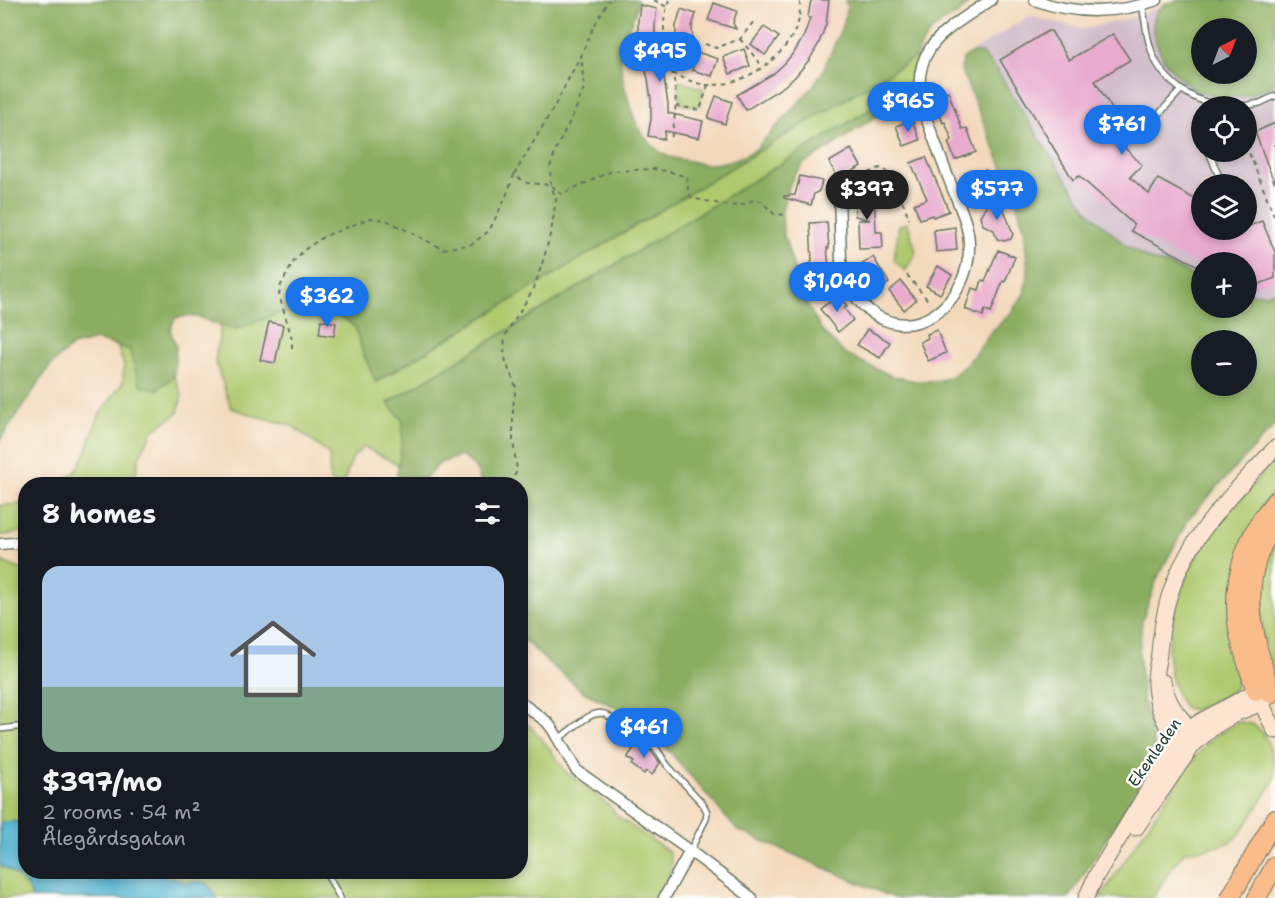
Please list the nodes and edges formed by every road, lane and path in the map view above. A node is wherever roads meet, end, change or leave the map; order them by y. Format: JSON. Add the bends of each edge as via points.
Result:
{"nodes":[{"id":1,"x":609,"y":0,"type":"edge"},
{"id":2,"x":654,"y":0,"type":"edge"},
{"id":3,"x":670,"y":0,"type":"edge"},
{"id":4,"x":800,"y":0,"type":"edge"},
{"id":5,"x":991,"y":0,"type":"edge"},
{"id":6,"x":1035,"y":0,"type":"edge"},
{"id":7,"x":1157,"y":0,"type":"edge"},
{"id":8,"x":1142,"y":5,"type":"junction"},
{"id":9,"x":667,"y":7,"type":"junction"},
{"id":10,"x":755,"y":20,"type":"dead end"},
{"id":11,"x":740,"y":39,"type":"junction"},
{"id":12,"x":705,"y":44,"type":"dead end"},
{"id":13,"x":581,"y":56,"type":"junction"},
{"id":14,"x":763,"y":67,"type":"junction"},
{"id":15,"x":672,"y":73,"type":"junction"},
{"id":16,"x":708,"y":85,"type":"junction"},
{"id":17,"x":1181,"y":90,"type":"junction"},
{"id":18,"x":1192,"y":96,"type":"edge"},
{"id":19,"x":1275,"y":96,"type":"edge"},
{"id":20,"x":1257,"y":103,"type":"edge"},
{"id":21,"x":676,"y":106,"type":"junction"},
{"id":22,"x":1149,"y":125,"type":"dead end"},
{"id":23,"x":670,"y":141,"type":"dead end"},
{"id":24,"x":1252,"y":162,"type":"edge"},
{"id":25,"x":514,"y":175,"type":"junction"},
{"id":26,"x":551,"y":185,"type":"junction"},
{"id":27,"x":839,"y":193,"type":"joint"},
{"id":28,"x":786,"y":215,"type":"dead end"},
{"id":29,"x":1275,"y":218,"type":"edge"},
{"id":30,"x":909,"y":219,"type":"dead end"},
{"id":31,"x":907,"y":274,"type":"dead end"},
{"id":32,"x":937,"y":313,"type":"junction"},
{"id":33,"x":292,"y":348,"type":"dead end"},
{"id":34,"x":1275,"y":448,"type":"edge"},
{"id":35,"x":514,"y":477,"type":"edge"},
{"id":36,"x":1275,"y":501,"type":"edge"},
{"id":37,"x":1275,"y":523,"type":"edge"},
{"id":38,"x":18,"y":543,"type":"edge"},
{"id":39,"x":0,"y":544,"type":"edge"},
{"id":40,"x":1158,"y":662,"type":"junction"},
{"id":41,"x":1266,"y":698,"type":"edge"},
{"id":42,"x":528,"y":708,"type":"edge"},
{"id":43,"x":18,"y":727,"type":"edge"},
{"id":44,"x":1190,"y":728,"type":"junction"},
{"id":45,"x":0,"y":729,"type":"edge"},
{"id":46,"x":1275,"y":731,"type":"edge"},
{"id":47,"x":559,"y":738,"type":"junction"},
{"id":48,"x":1186,"y":744,"type":"junction"},
{"id":49,"x":1275,"y":819,"type":"edge"},
{"id":50,"x":690,"y":851,"type":"junction"},
{"id":51,"x":1275,"y":865,"type":"edge"},
{"id":52,"x":330,"y":879,"type":"edge"},
{"id":53,"x":340,"y":898,"type":"edge"},
{"id":54,"x":664,"y":898,"type":"edge"},
{"id":55,"x":752,"y":898,"type":"edge"},
{"id":56,"x":1087,"y":898,"type":"edge"},
{"id":57,"x":1230,"y":898,"type":"edge"},
{"id":58,"x":1257,"y":898,"type":"edge"}],
"edges":[{"from":1,"to":13,"type":"path"},
{"from":2,"to":9,"type":"path"},
{"from":3,"to":9,"type":"path"},
{"from":4,"to":14,"type":"path","via":[[799,19],[789,40]]},
{"from":5,"to":32,"type":"street","via":[[940,34],[919,74],[923,110],[969,242],[961,284]]},
{"from":6,"to":8,"type":"street","via":[[1089,12]]},
{"from":7,"to":8,"type":"street"},
{"from":8,"to":17,"type":"lane","via":[[1154,59]]},
{"from":9,"to":15,"type":"path","via":[[664,43]]},
{"from":10,"to":11,"type":"path"},
{"from":11,"to":12,"type":"path","via":[[716,48]]},
{"from":11,"to":14,"type":"path"},
{"from":13,"to":25,"type":"path"},
{"from":13,"to":26,"type":"path","via":[[584,88],[550,167]]},
{"from":14,"to":16,"type":"path","via":[[737,81]]},
{"from":15,"to":16,"type":"path"},
{"from":15,"to":21,"type":"path"},
{"from":16,"to":21,"type":"path","via":[[700,111]]},
{"from":17,"to":18,"type":"lane"},
{"from":17,"to":22,"type":"lane"},
{"from":19,"to":20,"type":"lane"},
{"from":21,"to":23,"type":"path"},
{"from":24,"to":29,"type":"path"},
{"from":25,"to":26,"type":"path","via":[[527,183]]},
{"from":25,"to":33,"type":"path","via":[[489,231],[472,244],[443,249],[386,220],[370,218],[323,237],[304,250],[294,261],[279,295]]},
{"from":26,"to":28,"type":"path","via":[[561,194],[612,171],[654,168],[687,177],[692,198],[729,206],[761,201],[774,214]]},
{"from":26,"to":35,"type":"path","via":[[556,199],[544,258],[534,288],[506,336],[504,354],[516,387],[513,440],[517,471]]},
{"from":27,"to":30,"type":"path","via":[[883,168]]},
{"from":27,"to":32,"type":"street","via":[[841,261],[857,299],[875,315],[894,323],[927,320]]},
{"from":31,"to":32,"type":"path"},
{"from":34,"to":40,"type":"street","via":[[1211,519],[1185,560],[1165,610]]},
{"from":36,"to":41,"type":"highway","via":[[1247,545],[1237,596],[1237,624]]},
{"from":37,"to":41,"type":"highway","via":[[1255,562],[1251,592]]},
{"from":38,"to":39,"type":"street"},
{"from":40,"to":44,"type":"street","via":[[1167,699]]},
{"from":40,"to":48,"type":"street","via":[[1154,683],[1159,708],[1170,732]]},
{"from":41,"to":44,"type":"street","name":"Ekenleden"},
{"from":41,"to":46,"type":"street"},
{"from":41,"to":48,"type":"street","name":"Ekenleden"},
{"from":42,"to":47,"type":"street","via":[[547,722]]},
{"from":43,"to":45,"type":"lane"},
{"from":44,"to":48,"type":"street"},
{"from":47,"to":50,"type":"street","via":[[576,770]]},
{"from":47,"to":50,"type":"lane","via":[[599,712],[652,744],[707,812]]},
{"from":48,"to":56,"type":"street","name":"Ekenleden"},
{"from":49,"to":57,"type":"highway"},
{"from":50,"to":54,"type":"street"},
{"from":50,"to":55,"type":"street"},
{"from":51,"to":58,"type":"highway"},
{"from":52,"to":53,"type":"lane"}]}
